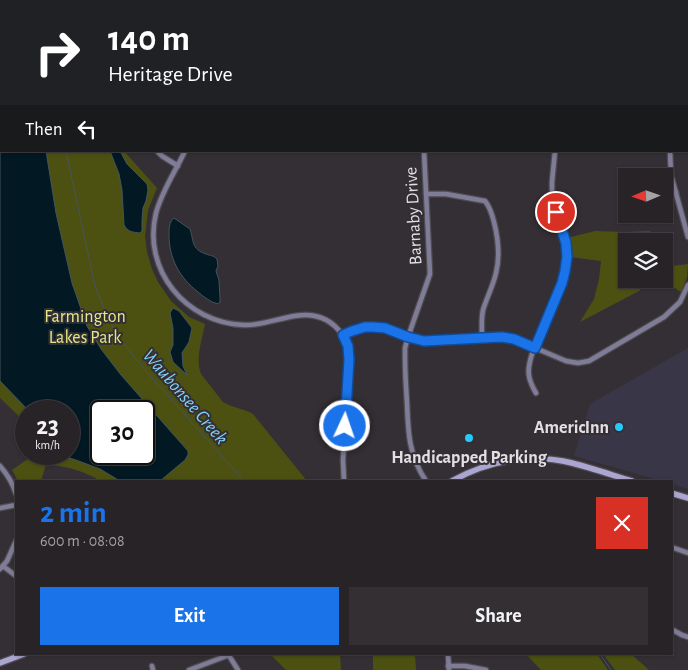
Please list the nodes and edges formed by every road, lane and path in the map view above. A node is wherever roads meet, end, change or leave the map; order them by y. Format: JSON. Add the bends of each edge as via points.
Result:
{"nodes":[{"id":1,"x":158,"y":152,"type":"edge"},
{"id":2,"x":185,"y":152,"type":"edge"},
{"id":3,"x":424,"y":152,"type":"edge"},
{"id":4,"x":555,"y":152,"type":"edge"},
{"id":5,"x":670,"y":152,"type":"edge"},
{"id":6,"x":178,"y":166,"type":"junction"},
{"id":7,"x":676,"y":192,"type":"junction"},
{"id":8,"x":673,"y":193,"type":"edge"},
{"id":9,"x":426,"y":194,"type":"junction"},
{"id":10,"x":686,"y":224,"type":"edge"},
{"id":11,"x":688,"y":237,"type":"edge"},
{"id":12,"x":688,"y":285,"type":"edge"},
{"id":13,"x":343,"y":335,"type":"junction"},
{"id":14,"x":408,"y":337,"type":"junction"},
{"id":15,"x":482,"y":338,"type":"junction"},
{"id":16,"x":535,"y":348,"type":"junction"},
{"id":17,"x":536,"y":393,"type":"dead end"},
{"id":18,"x":0,"y":466,"type":"edge"},
{"id":19,"x":344,"y":480,"type":"edge"},
{"id":20,"x":425,"y":480,"type":"edge"},
{"id":21,"x":454,"y":480,"type":"edge"},
{"id":22,"x":629,"y":480,"type":"edge"},
{"id":23,"x":15,"y":491,"type":"edge"},
{"id":24,"x":673,"y":494,"type":"edge"},
{"id":25,"x":688,"y":498,"type":"edge"},
{"id":26,"x":15,"y":505,"type":"edge"},
{"id":27,"x":0,"y":508,"type":"edge"},
{"id":28,"x":15,"y":543,"type":"edge"},
{"id":29,"x":673,"y":548,"type":"edge"},
{"id":30,"x":688,"y":552,"type":"edge"},
{"id":31,"x":1,"y":568,"type":"edge"},
{"id":32,"x":15,"y":575,"type":"edge"},
{"id":33,"x":673,"y":630,"type":"edge"},
{"id":34,"x":688,"y":637,"type":"edge"},
{"id":35,"x":21,"y":655,"type":"edge"},
{"id":36,"x":226,"y":655,"type":"edge"},
{"id":37,"x":229,"y":655,"type":"edge"},
{"id":38,"x":448,"y":655,"type":"edge"},
{"id":39,"x":0,"y":663,"type":"edge"},
{"id":40,"x":448,"y":668,"type":"edge"},
{"id":41,"x":189,"y":670,"type":"edge"},
{"id":42,"x":238,"y":670,"type":"edge"},
{"id":43,"x":486,"y":670,"type":"edge"}],
"edges":[{"from":1,"to":6,"type":"street"},
{"from":2,"to":6,"type":"street"},
{"from":3,"to":9,"type":"street","name":"Barnaby Drive"},
{"from":4,"to":16,"type":"street","via":[[552,193],[567,257],[562,283]]},
{"from":5,"to":7,"type":"street"},
{"from":6,"to":13,"type":"street","via":[[161,197],[154,235],[162,272],[174,292],[190,307],[214,320],[256,325],[310,315],[326,320]]},
{"from":7,"to":8,"type":"street"},
{"from":7,"to":10,"type":"street"},
{"from":9,"to":14,"type":"street","name":"Barnaby Drive","via":[[430,274]]},
{"from":9,"to":15,"type":"street","via":[[485,201],[490,207],[498,250],[496,272],[484,309]]},
{"from":10,"to":11,"type":"street"},
{"from":12,"to":16,"type":"street","via":[[680,302],[664,317],[589,361],[572,363]]},
{"from":13,"to":14,"type":"street","via":[[373,327]]},
{"from":13,"to":19,"type":"street","via":[[349,360]]},
{"from":14,"to":15,"type":"street","via":[[424,341]]},
{"from":14,"to":20,"type":"street","name":"Barnaby Drive","via":[[405,357],[408,437],[415,462]]},
{"from":15,"to":16,"type":"street","via":[[514,339]]},
{"from":16,"to":17,"type":"street","via":[[528,374]]},
{"from":18,"to":23,"type":"street"},
{"from":21,"to":22,"type":"street","via":[[489,464],[539,458],[572,463]]},
{"from":24,"to":25,"type":"street"},
{"from":26,"to":27,"type":"street"},
{"from":28,"to":31,"type":"street"},
{"from":29,"to":30,"type":"street"},
{"from":31,"to":32,"type":"street"},
{"from":33,"to":34,"type":"street"},
{"from":35,"to":39,"type":"street"},
{"from":36,"to":41,"type":"street"},
{"from":37,"to":42,"type":"street"},
{"from":38,"to":40,"type":"street"},
{"from":40,"to":43,"type":"street","via":[[465,666]]}]}
